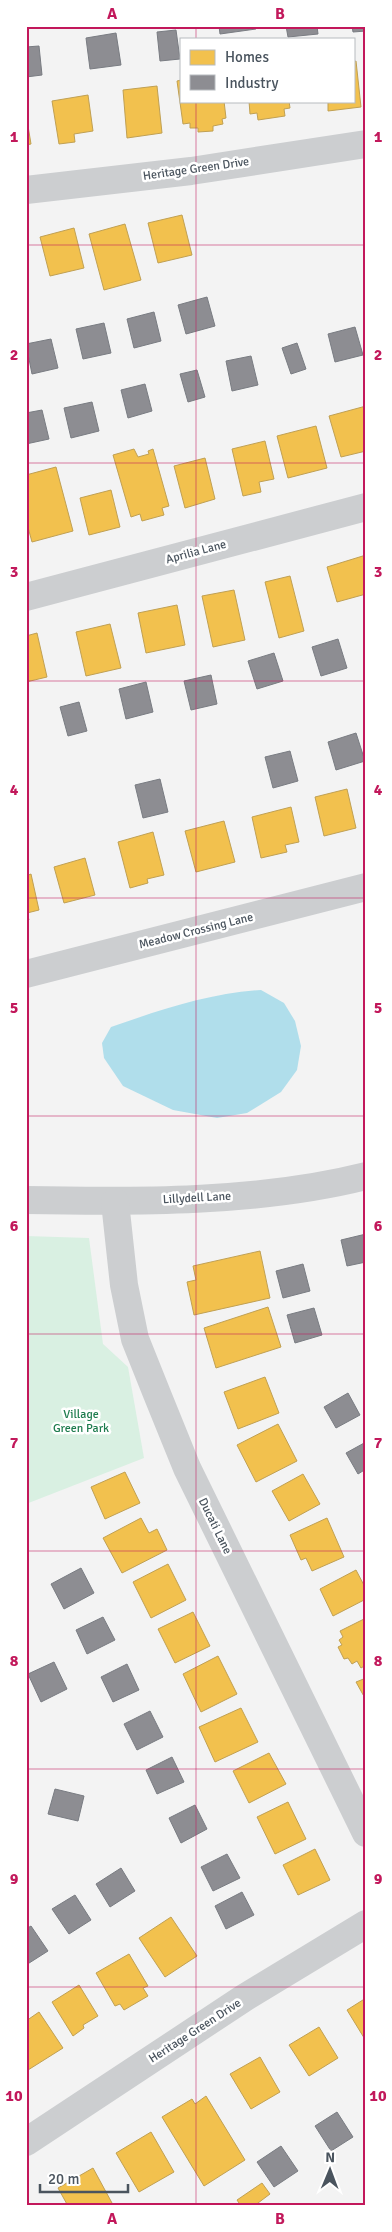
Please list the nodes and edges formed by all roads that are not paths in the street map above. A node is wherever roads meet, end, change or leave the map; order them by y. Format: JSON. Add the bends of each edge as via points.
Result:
{"nodes":[{"id":1,"x":366,"y":144,"type":"edge"},
{"id":2,"x":26,"y":190,"type":"edge"},
{"id":3,"x":366,"y":507,"type":"edge"},
{"id":4,"x":26,"y":597,"type":"edge"},
{"id":5,"x":366,"y":887,"type":"edge"},
{"id":6,"x":26,"y":974,"type":"edge"},
{"id":7,"x":366,"y":1176,"type":"edge"},
{"id":8,"x":26,"y":1200,"type":"edge"},
{"id":9,"x":115,"y":1202,"type":"junction"},
{"id":10,"x":366,"y":1834,"type":"edge"},
{"id":11,"x":366,"y":1924,"type":"edge"},
{"id":12,"x":26,"y":2142,"type":"edge"}],
"edges":[{"from":1,"to":2,"type":"street","name":"Heritage Green Drive","via":[[191,171]]},
{"from":3,"to":4,"type":"street","name":"Aprilia Lane"},
{"from":5,"to":6,"type":"street","name":"Meadow Crossing Lane"},
{"from":7,"to":9,"type":"street","name":"Lillydell Lane","via":[[304,1188],[225,1197]]},
{"from":8,"to":9,"type":"street","name":"Lillydell Lane"},
{"from":9,"to":10,"type":"street","name":"Ducati Lane","via":[[124,1286],[135,1339],[156,1394],[187,1468]]},
{"from":11,"to":12,"type":"street","name":"Heritage Green Drive","via":[[244,1998]]}]}
